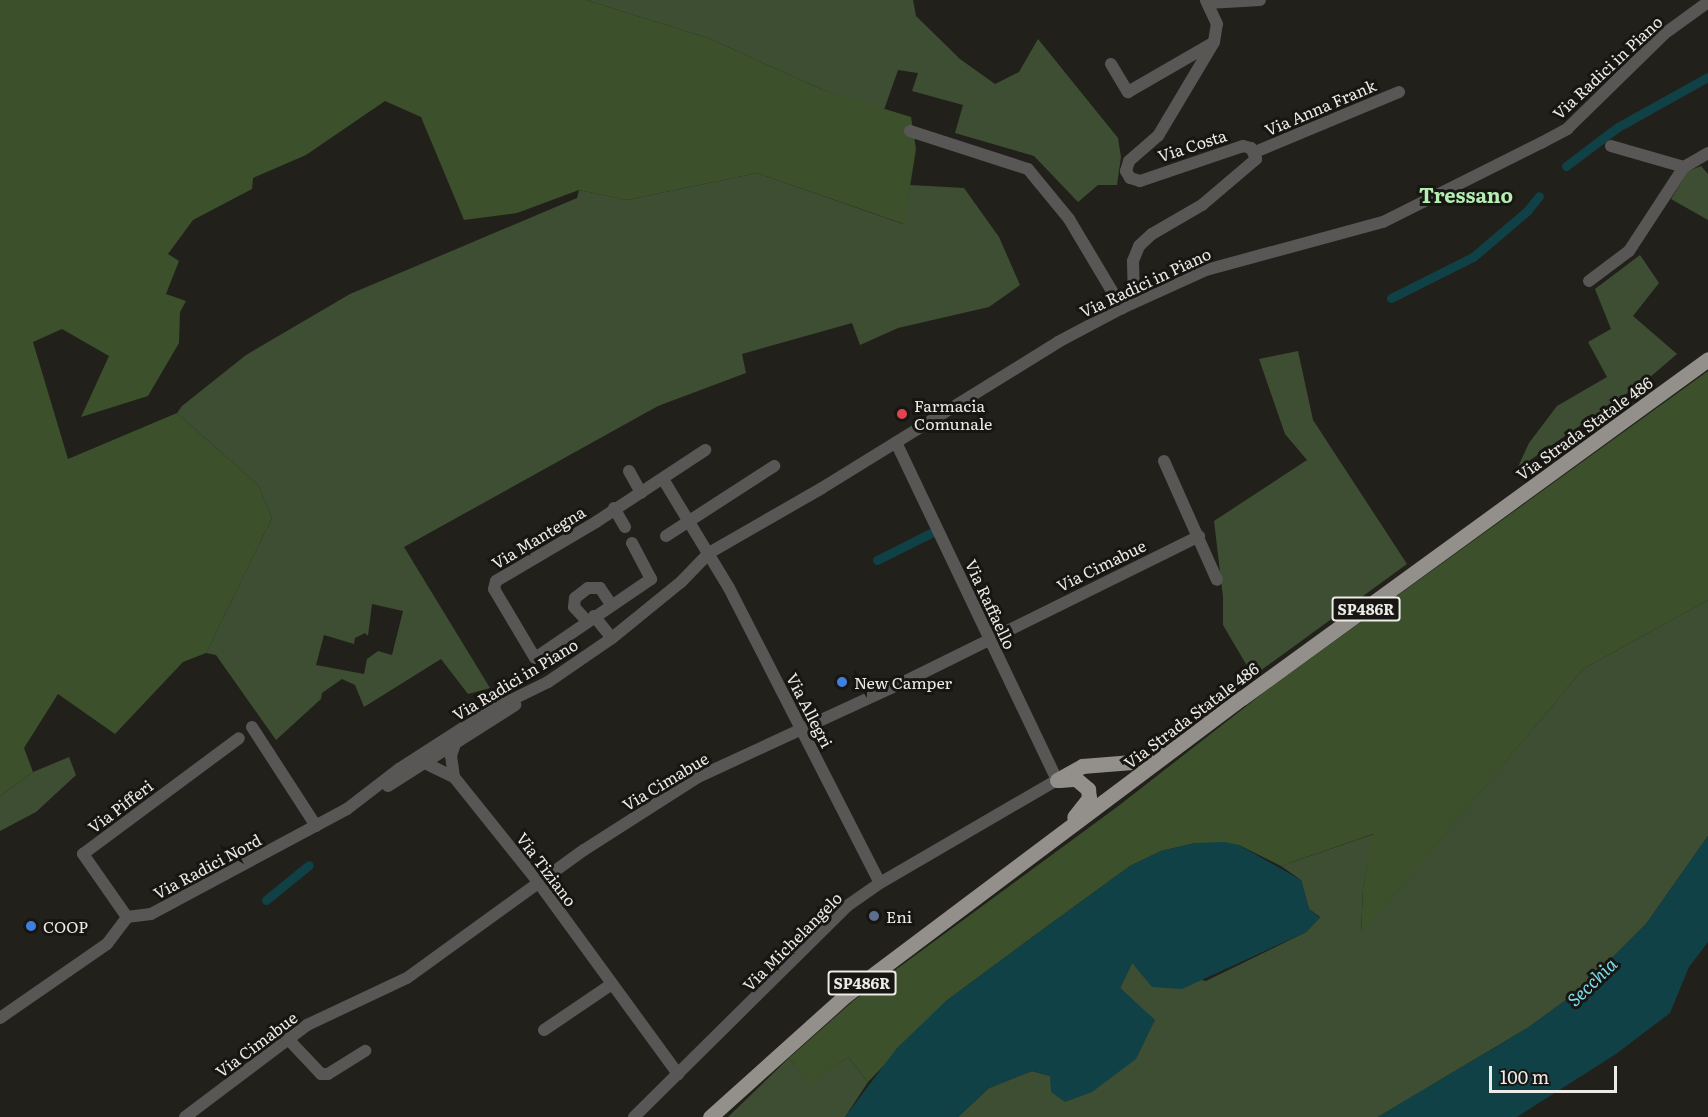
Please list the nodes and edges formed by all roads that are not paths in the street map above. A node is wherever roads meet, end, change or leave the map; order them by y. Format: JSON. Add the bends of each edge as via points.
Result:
{"nodes":[{"id":1,"x":1260,"y":0,"type":"edge"},
{"id":2,"x":1207,"y":2,"type":"edge"},
{"id":3,"x":1708,"y":2,"type":"edge"},
{"id":4,"x":1214,"y":42,"type":"junction"},
{"id":5,"x":1111,"y":64,"type":"dead end"},
{"id":6,"x":1399,"y":92,"type":"dead end"},
{"id":7,"x":910,"y":131,"type":"dead end"},
{"id":8,"x":1611,"y":146,"type":"dead end"},
{"id":9,"x":1255,"y":152,"type":"junction"},
{"id":10,"x":1708,"y":153,"type":"edge"},
{"id":11,"x":1684,"y":167,"type":"junction"},
{"id":12,"x":1589,"y":281,"type":"dead end"},
{"id":13,"x":1128,"y":305,"type":"junction"},
{"id":14,"x":1708,"y":359,"type":"edge"},
{"id":15,"x":896,"y":441,"type":"junction"},
{"id":16,"x":705,"y":450,"type":"dead end"},
{"id":17,"x":1164,"y":461,"type":"dead end"},
{"id":18,"x":774,"y":466,"type":"dead end"},
{"id":19,"x":629,"y":471,"type":"dead end"},
{"id":20,"x":663,"y":479,"type":"junction"},
{"id":21,"x":641,"y":493,"type":"junction"},
{"id":22,"x":609,"y":512,"type":"junction"},
{"id":23,"x":689,"y":521,"type":"junction"},
{"id":24,"x":625,"y":527,"type":"dead end"},
{"id":25,"x":666,"y":536,"type":"dead end"},
{"id":26,"x":1199,"y":536,"type":"junction"},
{"id":27,"x":632,"y":543,"type":"dead end"},
{"id":28,"x":709,"y":553,"type":"junction"},
{"id":29,"x":1217,"y":580,"type":"dead end"},
{"id":30,"x":610,"y":603,"type":"junction"},
{"id":31,"x":590,"y":618,"type":"junction"},
{"id":32,"x":987,"y":637,"type":"junction"},
{"id":33,"x":612,"y":638,"type":"junction"},
{"id":34,"x":548,"y":682,"type":"junction"},
{"id":35,"x":1204,"y":726,"type":"junction"},
{"id":36,"x":252,"y":727,"type":"dead end"},
{"id":37,"x":801,"y":728,"type":"junction"},
{"id":38,"x":239,"y":738,"type":"dead end"},
{"id":39,"x":455,"y":743,"type":"junction"},
{"id":40,"x":434,"y":747,"type":"joint"},
{"id":41,"x":425,"y":763,"type":"junction"},
{"id":42,"x":454,"y":777,"type":"junction"},
{"id":43,"x":377,"y":779,"type":"junction"},
{"id":44,"x":1057,"y":780,"type":"junction"},
{"id":45,"x":397,"y":781,"type":"junction"},
{"id":46,"x":366,"y":795,"type":"junction"},
{"id":47,"x":316,"y":826,"type":"junction"},
{"id":48,"x":1025,"y":861,"type":"junction"},
{"id":49,"x":538,"y":882,"type":"junction"},
{"id":50,"x":880,"y":883,"type":"junction"},
{"id":51,"x":127,"y":917,"type":"junction"},
{"id":52,"x":612,"y":984,"type":"junction"},
{"id":53,"x":0,"y":1018,"type":"edge"},
{"id":54,"x":544,"y":1030,"type":"dead end"},
{"id":55,"x":288,"y":1039,"type":"junction"},
{"id":56,"x":365,"y":1051,"type":"dead end"},
{"id":57,"x":678,"y":1074,"type":"junction"},
{"id":58,"x":185,"y":1117,"type":"edge"},
{"id":59,"x":634,"y":1117,"type":"edge"},
{"id":60,"x":710,"y":1117,"type":"edge"}],
"edges":[{"from":1,"to":2,"type":"street"},
{"from":2,"to":4,"type":"street","via":[[1217,24]]},
{"from":3,"to":13,"type":"street","name":"Via Radici in Piano","via":[[1664,34],[1568,129],[1542,143],[1383,222],[1255,254]]},
{"from":4,"to":5,"type":"street","via":[[1128,92]]},
{"from":4,"to":9,"type":"street","name":"Via Costa","via":[[1158,136],[1129,161],[1126,171],[1130,178],[1140,181],[1243,146]]},
{"from":6,"to":9,"type":"street","name":"Via Anna Frank"},
{"from":7,"to":13,"type":"street","via":[[1028,169],[1069,219]]},
{"from":8,"to":11,"type":"street"},
{"from":9,"to":13,"type":"street","via":[[1256,159],[1249,169],[1139,246],[1133,261]]},
{"from":10,"to":11,"type":"street"},
{"from":11,"to":12,"type":"street","via":[[1629,251]]},
{"from":13,"to":15,"type":"street","name":"Via Radici in Piano","via":[[1058,342]]},
{"from":14,"to":35,"type":"main road","name":"Via Strada Statale 486","number":"SP486R"},
{"from":15,"to":28,"type":"street","name":"Via Radici in Piano"},
{"from":15,"to":32,"type":"street","name":"Via Raffaello"},
{"from":16,"to":20,"type":"street"},
{"from":17,"to":26,"type":"street"},
{"from":18,"to":23,"type":"street"},
{"from":19,"to":21,"type":"street"},
{"from":20,"to":21,"type":"street"},
{"from":20,"to":23,"type":"street","name":"Via Allegri"},
{"from":21,"to":22,"type":"street"},
{"from":22,"to":24,"type":"street"},
{"from":22,"to":31,"type":"street","name":"Via Mantegna","via":[[493,585],[535,658]]},
{"from":23,"to":25,"type":"street"},
{"from":23,"to":28,"type":"street","name":"Via Allegri"},
{"from":26,"to":29,"type":"street"},
{"from":26,"to":32,"type":"street","name":"Via Cimabue"},
{"from":27,"to":30,"type":"street","via":[[651,579]]},
{"from":28,"to":33,"type":"street","name":"Via Radici in Piano","via":[[681,582]]},
{"from":28,"to":37,"type":"street","name":"Via Allegri"},
{"from":30,"to":31,"type":"street"},
{"from":30,"to":31,"type":"street","name":"Via Radici in Piano","via":[[600,588],[588,588],[575,598],[574,607]]},
{"from":31,"to":33,"type":"street","name":"Via Radici in Piano"},
{"from":32,"to":37,"type":"street","name":"Via Cimabue","via":[[906,681]]},
{"from":32,"to":44,"type":"street","name":"Via Raffaello"},
{"from":33,"to":34,"type":"street","name":"Via Radici in Piano"},
{"from":34,"to":39,"type":"street","name":"Via Radici Nord"},
{"from":34,"to":40,"type":"street","name":"Via Radici in Piano","via":[[506,702]]},
{"from":35,"to":44,"type":"main road","via":[[1185,733],[1145,760],[1083,766]]},
{"from":35,"to":48,"type":"main road","name":"Via Strada Statale 486","number":"SP486R"},
{"from":36,"to":47,"type":"street"},
{"from":37,"to":49,"type":"street","name":"Via Cimabue","via":[[698,777]]},
{"from":37,"to":50,"type":"street","name":"Via Allegri"},
{"from":38,"to":51,"type":"street","name":"Via Pifferi","via":[[84,854]]},
{"from":39,"to":41,"type":"street","name":"Via Radici Nord"},
{"from":39,"to":42,"type":"street","via":[[451,756]]},
{"from":40,"to":43,"type":"street","name":"Via Radici Nord"},
{"from":41,"to":42,"type":"street"},
{"from":41,"to":45,"type":"street","name":"Via Radici Nord"},
{"from":42,"to":49,"type":"street","name":"Via Tiziano"},
{"from":43,"to":45,"type":"street"},
{"from":43,"to":46,"type":"street","name":"Via Radici Nord"},
{"from":44,"to":48,"type":"main road","via":[[1083,782],[1089,798],[1077,815]]},
{"from":44,"to":50,"type":"street","name":"Via Michelangelo"},
{"from":45,"to":46,"type":"street","name":"Via Radici Nord"},
{"from":46,"to":47,"type":"street","name":"Via Radici Nord"},
{"from":47,"to":51,"type":"street","name":"Via Radici Nord","via":[[151,914]]},
{"from":48,"to":60,"type":"main road","name":"Via Strada Statale 486","number":"SP486R","via":[[846,995]]},
{"from":49,"to":52,"type":"street","name":"Via Tiziano"},
{"from":49,"to":55,"type":"street","name":"Via Cimabue","via":[[407,978],[307,1024]]},
{"from":50,"to":57,"type":"street","name":"Via Michelangelo","via":[[847,906]]},
{"from":51,"to":53,"type":"street","via":[[107,944]]},
{"from":52,"to":54,"type":"street"},
{"from":52,"to":57,"type":"street","name":"Via Tiziano"},
{"from":55,"to":56,"type":"street","via":[[321,1074],[328,1074]]},
{"from":55,"to":58,"type":"street","name":"Via Cimabue"},
{"from":57,"to":59,"type":"street","name":"Via Michelangelo"}]}
